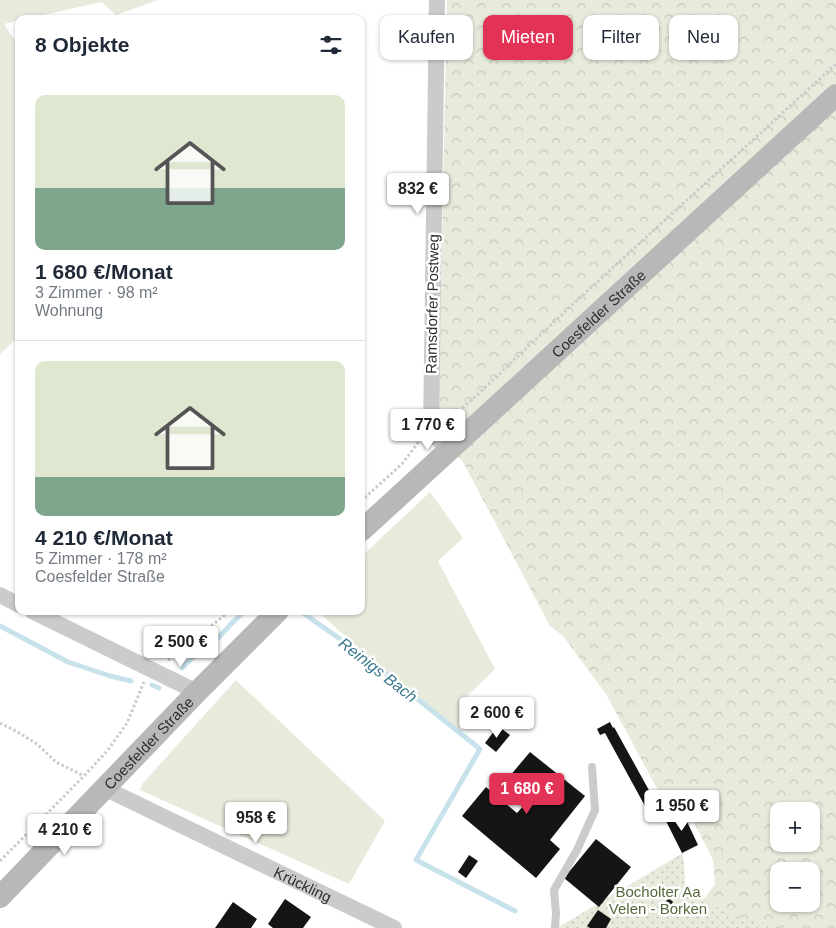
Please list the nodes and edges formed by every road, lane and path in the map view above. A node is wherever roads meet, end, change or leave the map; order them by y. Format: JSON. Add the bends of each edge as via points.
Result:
{"nodes":[{"id":1,"x":437,"y":0,"type":"edge"},
{"id":2,"x":836,"y":64,"type":"edge"},
{"id":3,"x":836,"y":95,"type":"edge"},
{"id":4,"x":449,"y":419,"type":"dead end"},
{"id":5,"x":423,"y":436,"type":"dead end"},
{"id":6,"x":449,"y":451,"type":"junction"},
{"id":7,"x":365,"y":497,"type":"edge"},
{"id":8,"x":365,"y":527,"type":"edge"},
{"id":9,"x":0,"y":596,"type":"edge"},
{"id":10,"x":15,"y":603,"type":"edge"},
{"id":11,"x":40,"y":615,"type":"edge"},
{"id":12,"x":225,"y":615,"type":"edge"},
{"id":13,"x":274,"y":615,"type":"edge"},
{"id":14,"x":163,"y":664,"type":"dead end"},
{"id":15,"x":147,"y":676,"type":"dead end"},
{"id":16,"x":197,"y":692,"type":"junction"},
{"id":17,"x":0,"y":723,"type":"edge"},
{"id":18,"x":592,"y":767,"type":"dead end"},
{"id":19,"x":84,"y":776,"type":"junction"},
{"id":20,"x":104,"y":788,"type":"junction"},
{"id":21,"x":0,"y":861,"type":"edge"},
{"id":22,"x":0,"y":897,"type":"edge"},
{"id":23,"x":394,"y":928,"type":"edge"},
{"id":24,"x":555,"y":928,"type":"edge"}],
"edges":[{"from":1,"to":6,"type":"street","name":"Ramsdorfer Postweg","via":[[431,431]]},
{"from":2,"to":4,"type":"path"},
{"from":3,"to":6,"type":"main road","name":"Coesfelder Straße"},
{"from":5,"to":7,"type":"path","via":[[402,464]]},
{"from":6,"to":8,"type":"main road","name":"Coesfelder Straße"},
{"from":9,"to":10,"type":"street"},
{"from":11,"to":16,"type":"street"},
{"from":12,"to":14,"type":"path"},
{"from":13,"to":16,"type":"main road","name":"Coesfelder Straße"},
{"from":15,"to":19,"type":"path","via":[[127,723]]},
{"from":16,"to":20,"type":"main road","name":"Coesfelder Straße"},
{"from":17,"to":19,"type":"path","via":[[37,744],[56,762]]},
{"from":18,"to":24,"type":"lane","via":[[595,810],[554,890]]},
{"from":19,"to":21,"type":"path"},
{"from":20,"to":22,"type":"main road","name":"Coesfelder Straße"},
{"from":20,"to":23,"type":"street","name":"Krückling"}]}
